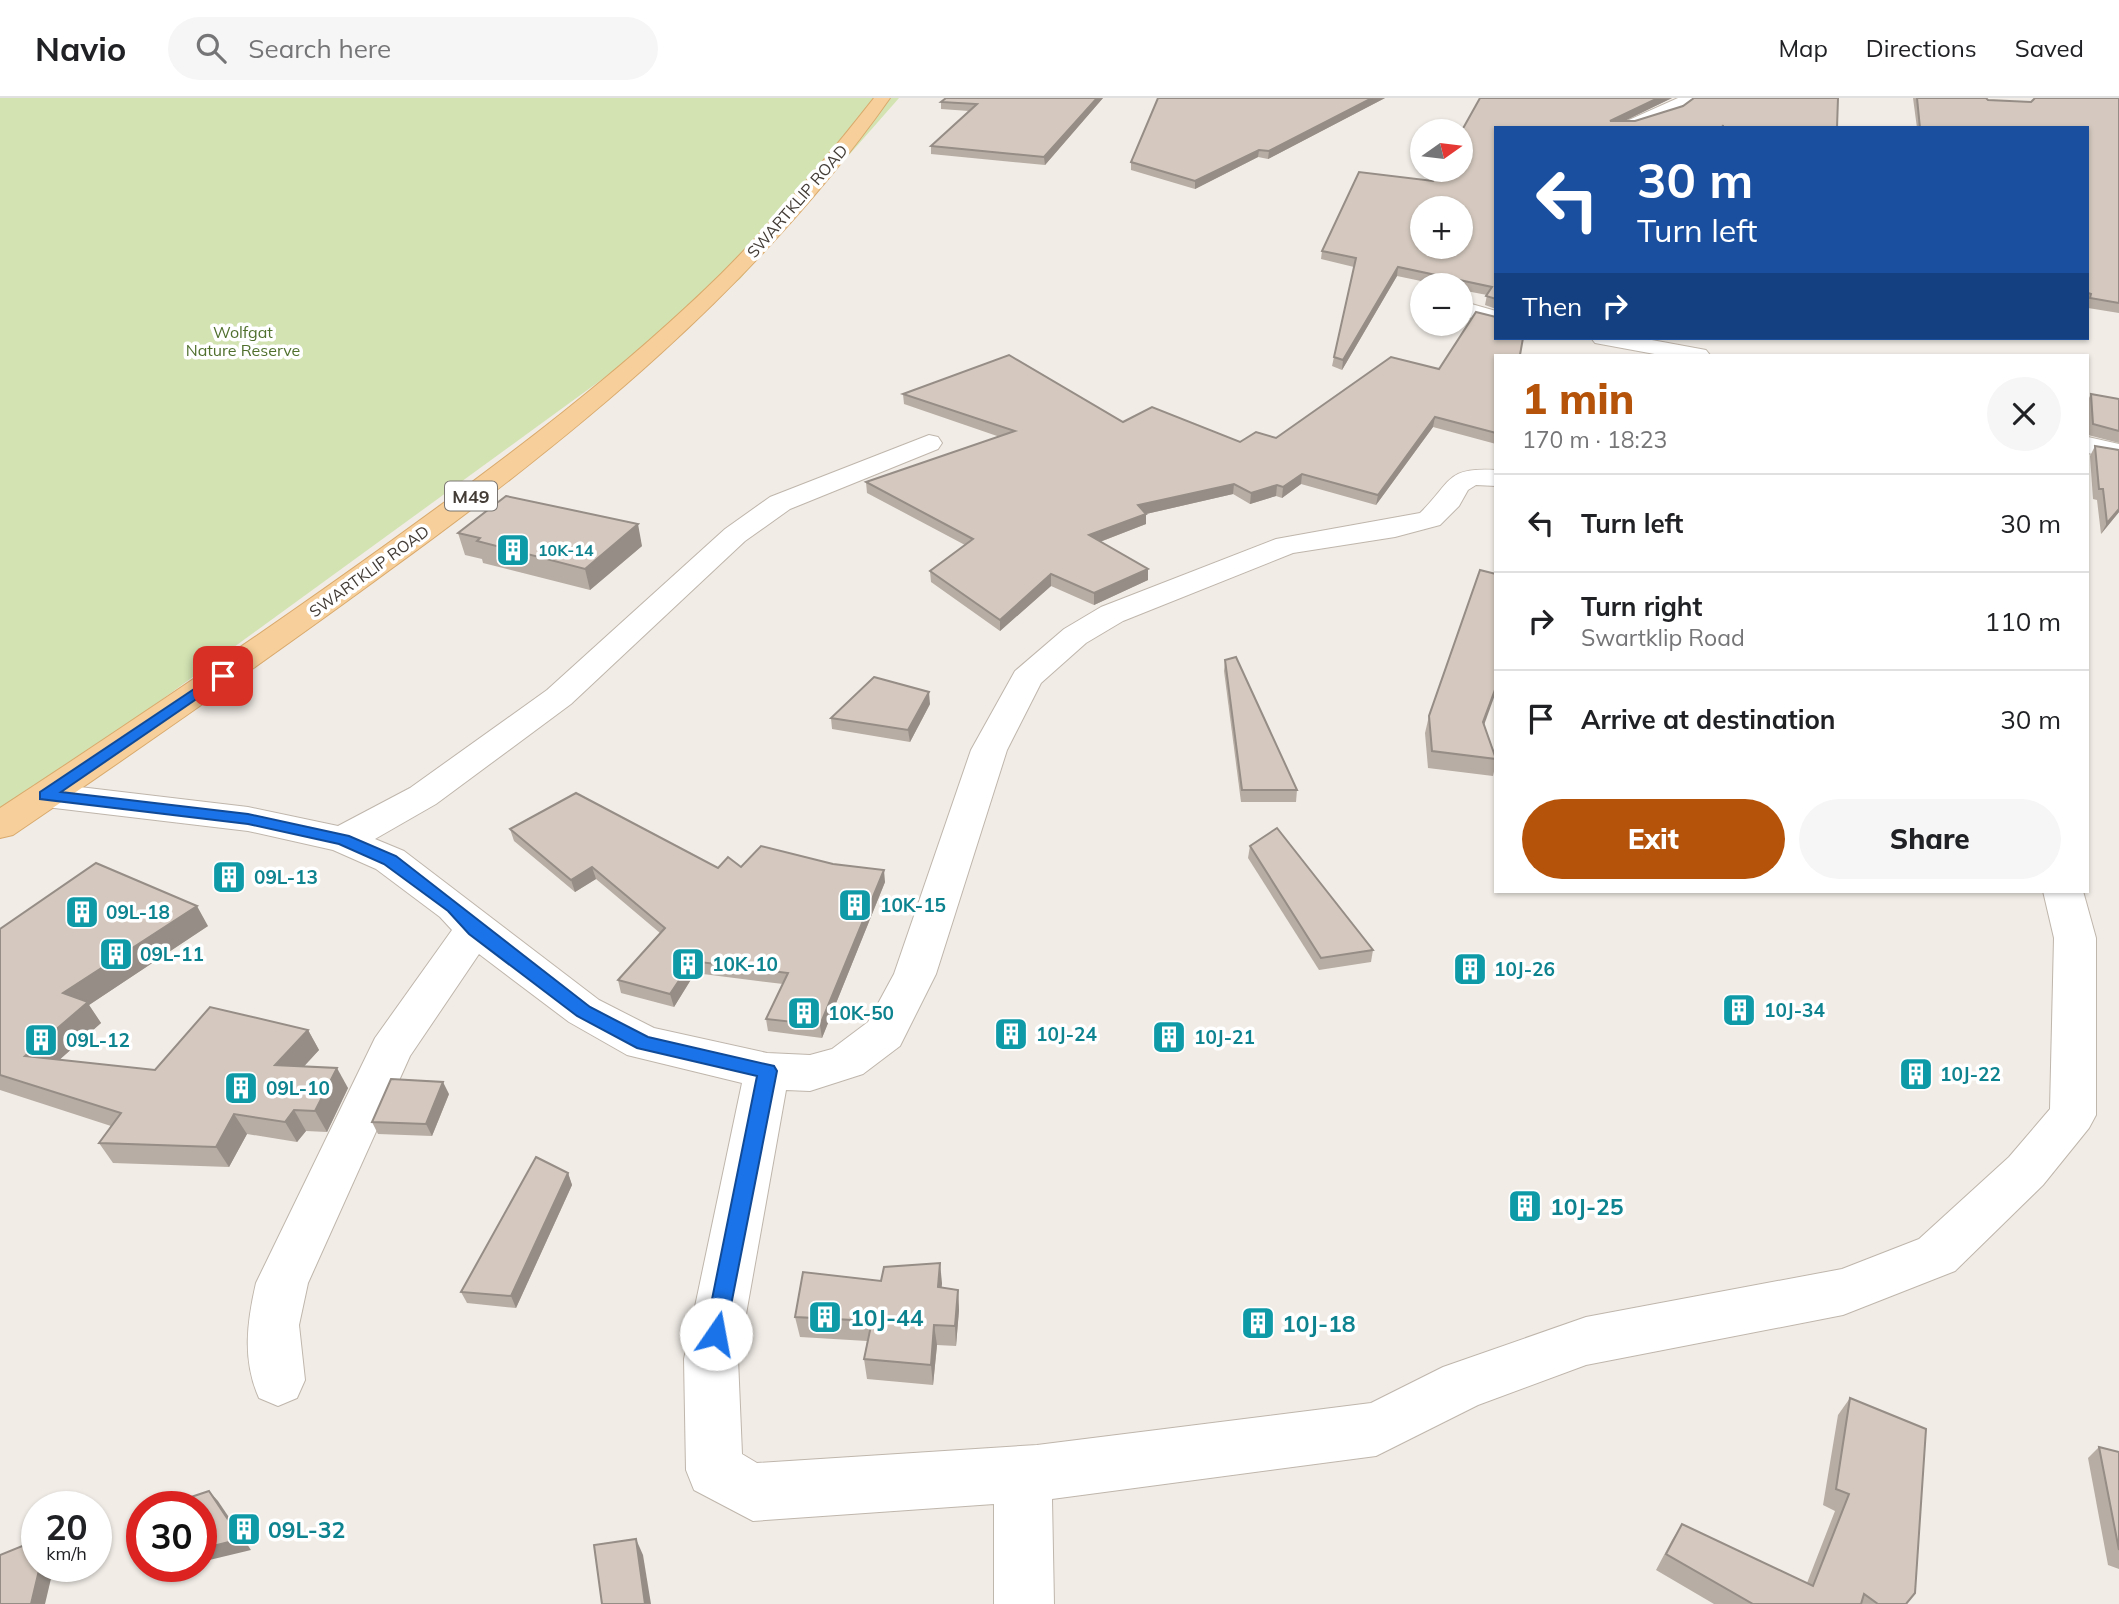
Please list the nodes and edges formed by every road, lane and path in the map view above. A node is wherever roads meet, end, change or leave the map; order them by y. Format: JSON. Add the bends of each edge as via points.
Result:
{"nodes":[{"id":1,"x":882,"y":98,"type":"edge"},
{"id":2,"x":1690,"y":98,"type":"edge"},
{"id":3,"x":1624,"y":126,"type":"edge"},
{"id":4,"x":1473,"y":312,"type":"edge"},
{"id":5,"x":1494,"y":317,"type":"edge"},
{"id":6,"x":1616,"y":340,"type":"edge"},
{"id":7,"x":1654,"y":346,"type":"edge"},
{"id":8,"x":1693,"y":354,"type":"edge"},
{"id":9,"x":929,"y":443,"type":"dead end"},
{"id":10,"x":2089,"y":444,"type":"edge"},
{"id":11,"x":2119,"y":452,"type":"edge"},
{"id":12,"x":1494,"y":478,"type":"edge"},
{"id":13,"x":46,"y":795,"type":"junction"},
{"id":14,"x":0,"y":826,"type":"edge"},
{"id":15,"x":343,"y":840,"type":"junction"},
{"id":16,"x":2064,"y":893,"type":"edge"},
{"id":17,"x":475,"y":929,"type":"junction"},
{"id":18,"x":768,"y":1071,"type":"junction"},
{"id":19,"x":278,"y":1380,"type":"dead end"},
{"id":20,"x":1023,"y":1473,"type":"junction"},
{"id":21,"x":1024,"y":1604,"type":"edge"}],
"edges":[{"from":1,"to":13,"type":"main road","name":"SWARTKLIP ROAD","number":"M49","via":[[816,183],[757,248],[586,408],[200,692]]},
{"from":2,"to":3,"type":"street"},
{"from":4,"to":5,"type":"street"},
{"from":6,"to":7,"type":"street"},
{"from":7,"to":8,"type":"street"},
{"from":9,"to":15,"type":"street","via":[[780,503],[734,535],[559,696],[423,796]]},
{"from":10,"to":11,"type":"street"},
{"from":12,"to":18,"type":"street","via":[[1471,477],[1457,485],[1430,519],[1286,545],[1112,614],[1075,636],[1027,678],[989,750],[915,974],[884,1034],[847,1062],[810,1073]]},
{"from":13,"to":14,"type":"main road","name":"SWARTKLIP ROAD","number":"M49"},
{"from":13,"to":15,"type":"street","via":[[248,819]]},
{"from":15,"to":17,"type":"street","via":[[390,860],[454,907]]},
{"from":16,"to":20,"type":"street","via":[[2076,938],[2073,1115],[2026,1171],[1937,1255],[1843,1292],[1586,1341],[1462,1385],[1376,1429]]},
{"from":17,"to":18,"type":"street","via":[[583,1012],[643,1043]]},
{"from":17,"to":19,"type":"street","via":[[391,1050],[303,1234],[282,1283],[273,1325]]},
{"from":18,"to":20,"type":"street","via":[[711,1359],[714,1470],[753,1492]]},
{"from":20,"to":21,"type":"street"}]}
